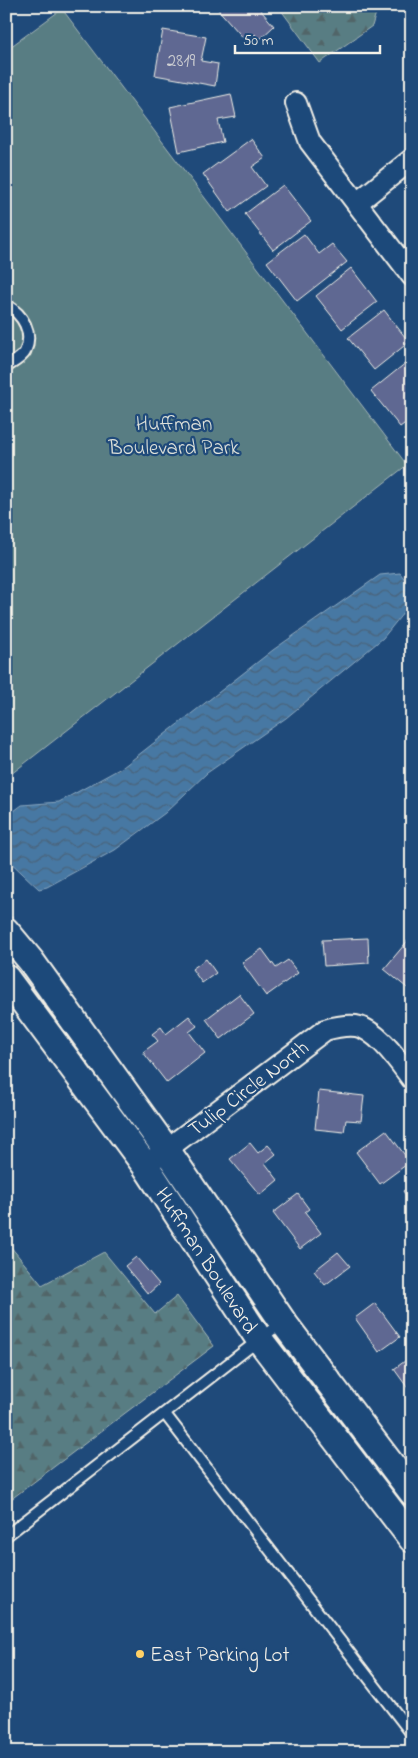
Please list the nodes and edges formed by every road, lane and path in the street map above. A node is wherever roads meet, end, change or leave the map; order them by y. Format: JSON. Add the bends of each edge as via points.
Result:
{"nodes":[{"id":1,"x":296,"y":103,"type":"dead end"},
{"id":2,"x":412,"y":159,"type":"edge"},
{"id":3,"x":357,"y":203,"type":"junction"},
{"id":4,"x":412,"y":276,"type":"edge"},
{"id":5,"x":6,"y":305,"type":"edge"},
{"id":6,"x":6,"y":367,"type":"edge"},
{"id":7,"x":6,"y":931,"type":"edge"},
{"id":8,"x":6,"y":978,"type":"edge"},
{"id":9,"x":412,"y":1079,"type":"edge"},
{"id":10,"x":166,"y":1149,"type":"junction"},
{"id":11,"x":144,"y":1165,"type":"junction"},
{"id":12,"x":283,"y":1322,"type":"junction"},
{"id":13,"x":259,"y":1339,"type":"junction"},
{"id":14,"x":165,"y":1414,"type":"junction"},
{"id":15,"x":409,"y":1483,"type":"edge"},
{"id":16,"x":380,"y":1498,"type":"junction"},
{"id":17,"x":6,"y":1536,"type":"edge"},
{"id":18,"x":412,"y":1540,"type":"edge"},
{"id":19,"x":412,"y":1734,"type":"edge"}],
"edges":[{"from":1,"to":3,"type":"street","via":[[310,142]]},
{"from":2,"to":3,"type":"street"},
{"from":3,"to":4,"type":"street"},
{"from":5,"to":6,"type":"lane","via":[[22,316],[29,336],[24,353]]},
{"from":7,"to":10,"type":"street","name":"Huffman Boulevard"},
{"from":8,"to":11,"type":"street","name":"Huffman Boulevard"},
{"from":9,"to":10,"type":"street","name":"Tulip Circle North","via":[[369,1031],[357,1026],[325,1030]]},
{"from":10,"to":11,"type":"street","name":"Tulip Circle North"},
{"from":10,"to":12,"type":"street","name":"Huffman Boulevard"},
{"from":11,"to":13,"type":"street","name":"Huffman Boulevard"},
{"from":12,"to":13,"type":"lane"},
{"from":12,"to":15,"type":"street","name":"Huffman Boulevard"},
{"from":13,"to":14,"type":"lane"},
{"from":13,"to":16,"type":"street","name":"Huffman Boulevard"},
{"from":14,"to":17,"type":"lane"},
{"from":14,"to":19,"type":"lane"},
{"from":15,"to":16,"type":"street"},
{"from":16,"to":18,"type":"street","name":"Huffman Boulevard"}]}
